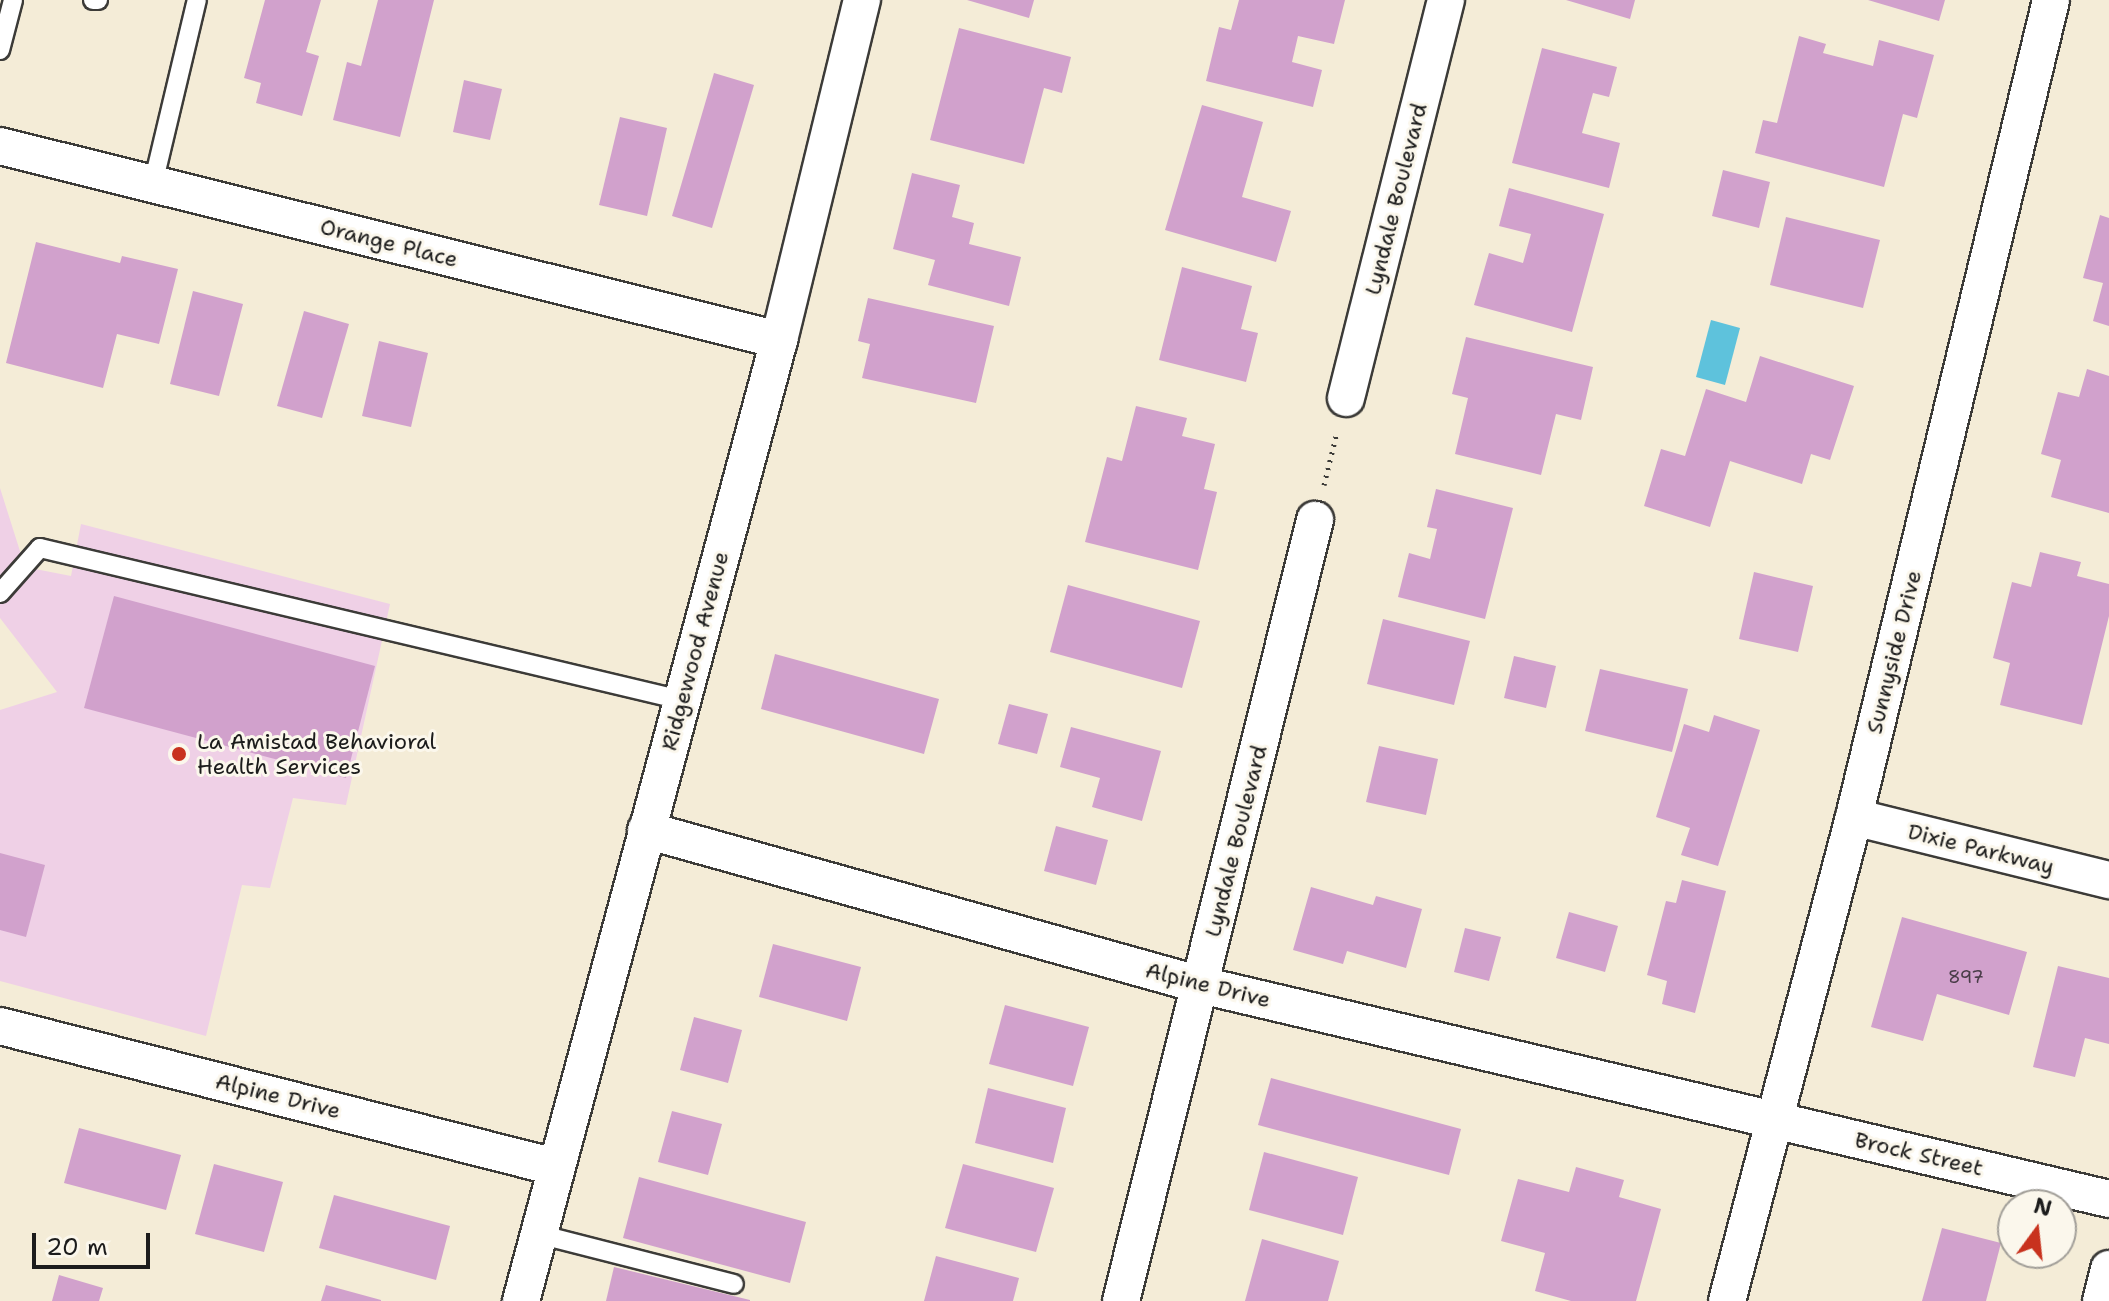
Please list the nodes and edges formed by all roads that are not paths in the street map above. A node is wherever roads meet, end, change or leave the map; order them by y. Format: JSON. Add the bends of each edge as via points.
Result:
{"nodes":[{"id":1,"x":13,"y":0,"type":"edge"},
{"id":2,"x":197,"y":0,"type":"edge"},
{"id":3,"x":862,"y":0,"type":"edge"},
{"id":4,"x":1446,"y":0,"type":"edge"},
{"id":5,"x":2051,"y":0,"type":"edge"},
{"id":6,"x":0,"y":50,"type":"edge"},
{"id":7,"x":0,"y":146,"type":"edge"},
{"id":8,"x":153,"y":184,"type":"junction"},
{"id":9,"x":779,"y":340,"type":"junction"},
{"id":10,"x":1346,"y":398,"type":"road end"},
{"id":11,"x":1315,"y":520,"type":"road end"},
{"id":12,"x":0,"y":593,"type":"edge"},
{"id":13,"x":681,"y":700,"type":"junction"},
{"id":14,"x":1854,"y":817,"type":"junction"},
{"id":15,"x":646,"y":830,"type":"junction"},
{"id":16,"x":2109,"y":880,"type":"edge"},
{"id":17,"x":1201,"y":985,"type":"junction"},
{"id":18,"x":0,"y":1026,"type":"edge"},
{"id":19,"x":1776,"y":1119,"type":"junction"},
{"id":20,"x":555,"y":1167,"type":"junction"},
{"id":21,"x":2109,"y":1199,"type":"edge"},
{"id":22,"x":538,"y":1234,"type":"junction"},
{"id":23,"x":2109,"y":1269,"type":"edge"},
{"id":24,"x":734,"y":1284,"type":"dead end"},
{"id":25,"x":521,"y":1301,"type":"edge"},
{"id":26,"x":1121,"y":1301,"type":"edge"},
{"id":27,"x":1727,"y":1301,"type":"edge"},
{"id":28,"x":2101,"y":1301,"type":"edge"}],
"edges":[{"from":1,"to":6,"type":"lane"},
{"from":2,"to":8,"type":"lane"},
{"from":3,"to":9,"type":"street","name":"Ridgewood Avenue"},
{"from":4,"to":10,"type":"street","name":"Lyndale Boulevard"},
{"from":5,"to":14,"type":"street","name":"Sunnyside Drive"},
{"from":7,"to":8,"type":"street","name":"Orange Place"},
{"from":8,"to":9,"type":"street","name":"Orange Place"},
{"from":9,"to":13,"type":"street","name":"Ridgewood Avenue"},
{"from":11,"to":17,"type":"street","name":"Lyndale Boulevard"},
{"from":12,"to":13,"type":"lane","via":[[40,548]]},
{"from":13,"to":15,"type":"street","name":"Ridgewood Avenue"},
{"from":14,"to":16,"type":"street","name":"Dixie Parkway"},
{"from":14,"to":19,"type":"street","name":"Sunnyside Drive"},
{"from":15,"to":17,"type":"street","name":"Alpine Drive"},
{"from":15,"to":20,"type":"street","name":"Ridgewood Avenue"},
{"from":17,"to":19,"type":"street","name":"Alpine Drive"},
{"from":17,"to":26,"type":"street","name":"Lyndale Boulevard"},
{"from":18,"to":20,"type":"street","name":"Alpine Drive"},
{"from":19,"to":21,"type":"street","name":"Brock Street"},
{"from":19,"to":27,"type":"street","name":"Sunnyside Drive"},
{"from":20,"to":22,"type":"street","name":"Ridgewood Avenue"},
{"from":22,"to":24,"type":"lane"},
{"from":22,"to":25,"type":"street","name":"Ridgewood Avenue"},
{"from":23,"to":28,"type":"street"}]}
